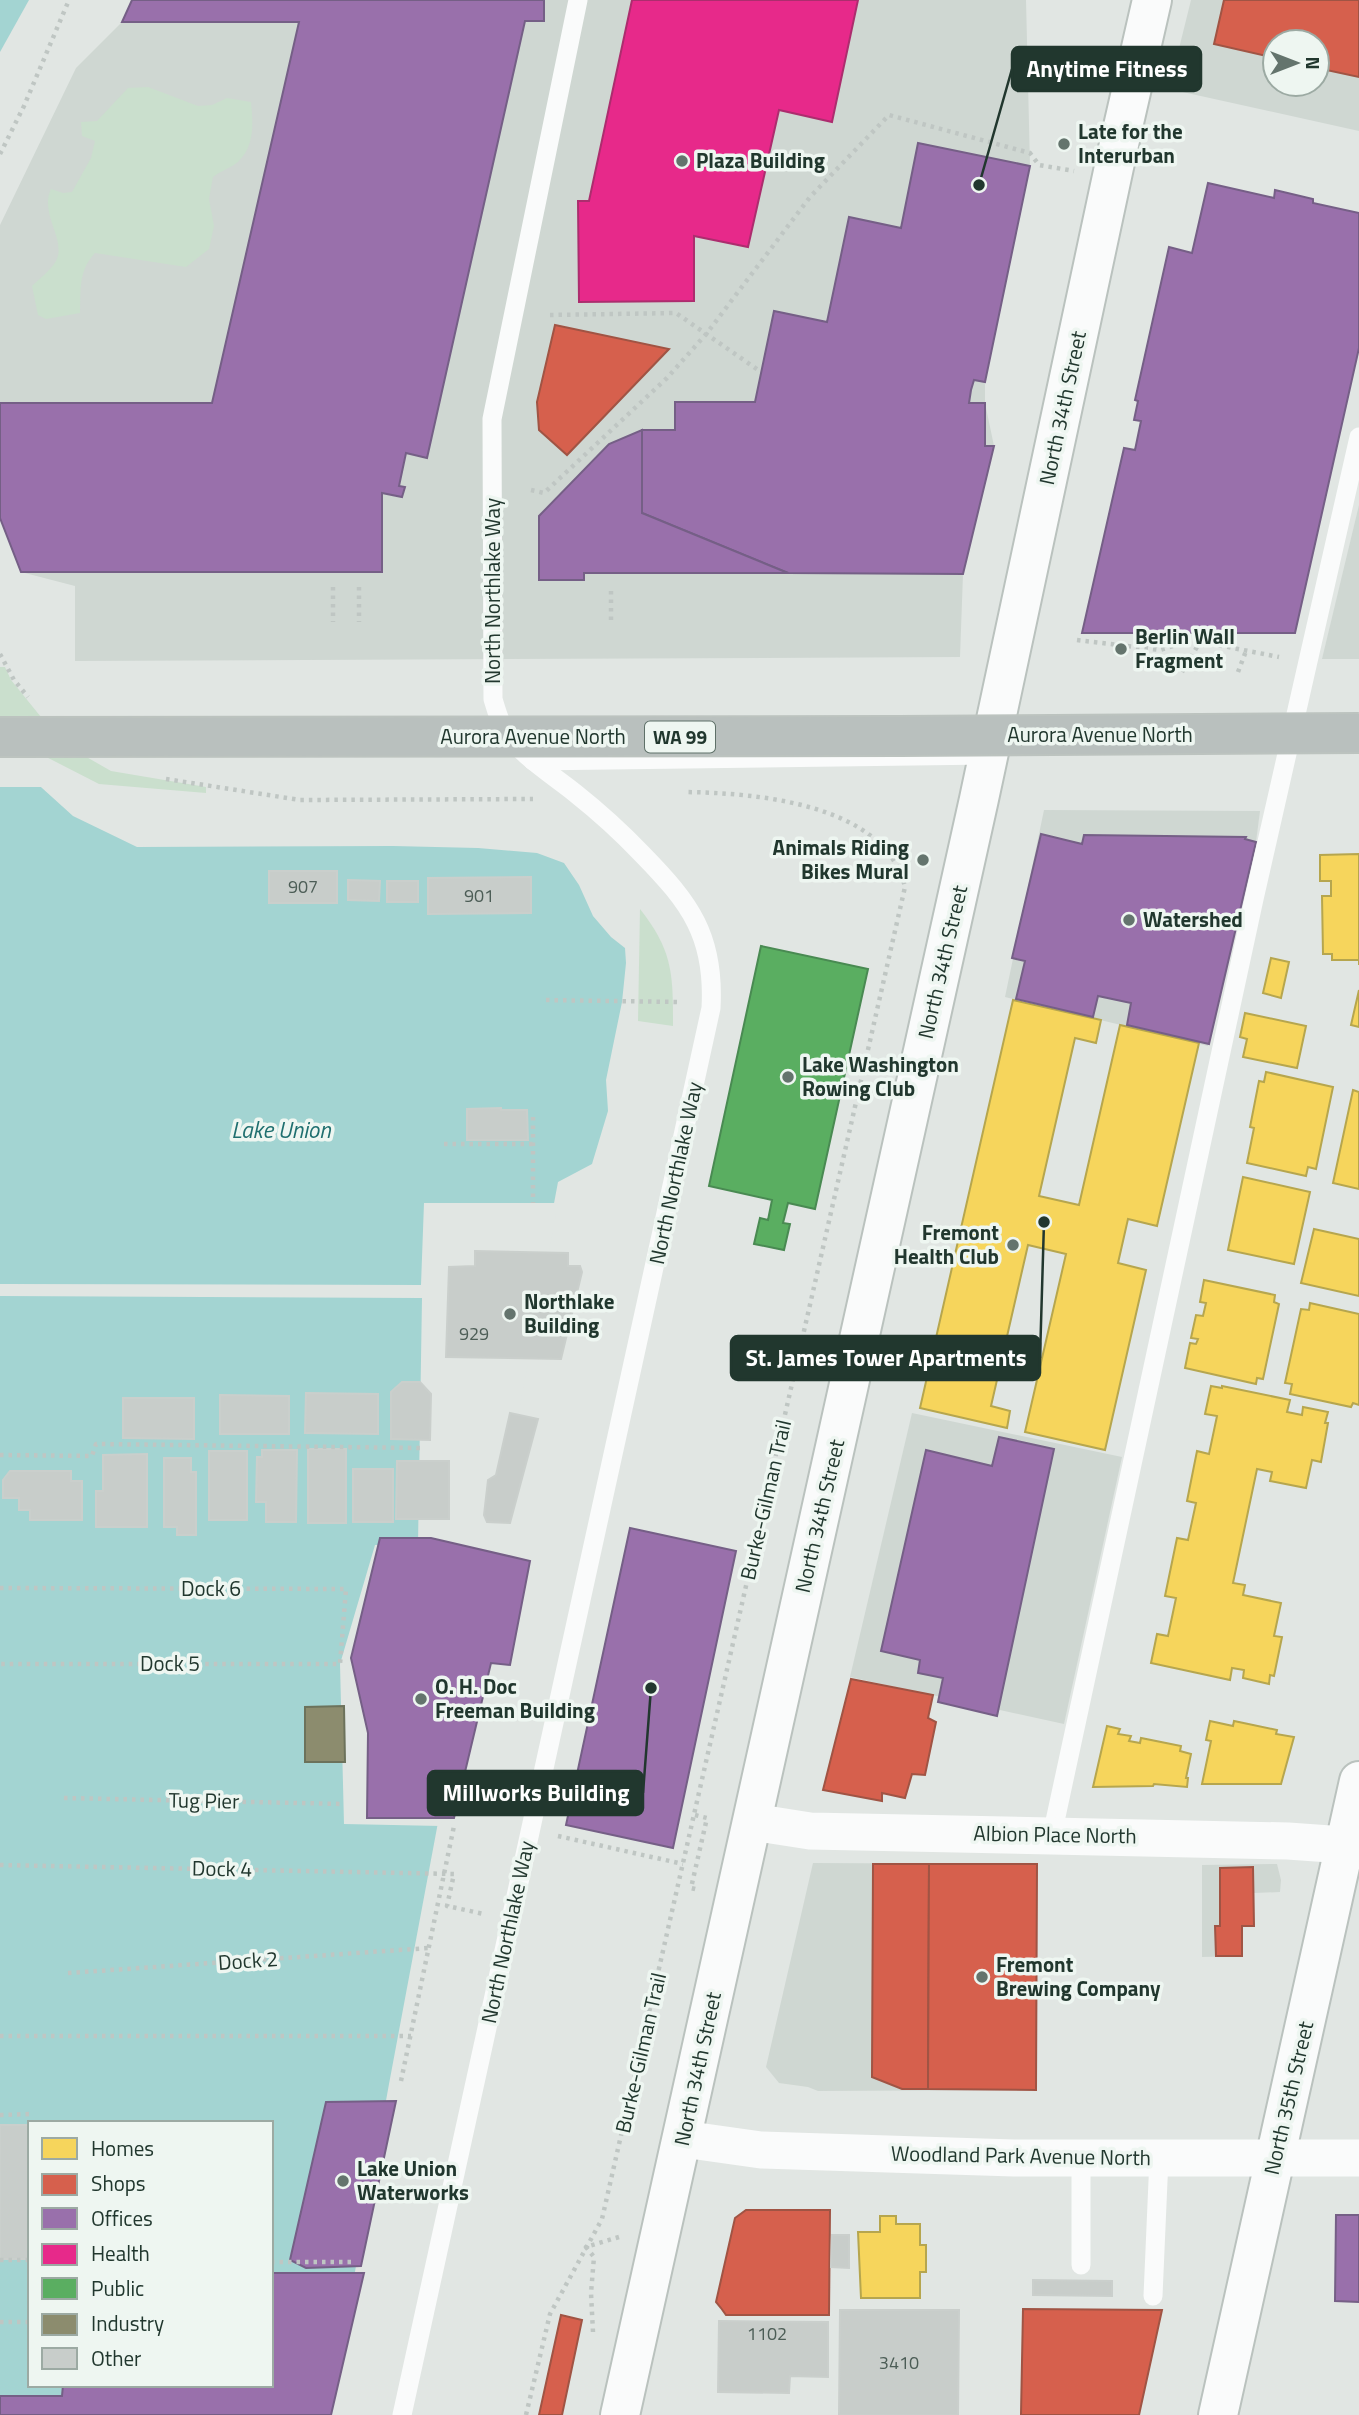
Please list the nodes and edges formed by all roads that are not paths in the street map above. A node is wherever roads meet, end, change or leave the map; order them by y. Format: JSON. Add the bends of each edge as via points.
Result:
{"nodes":[{"id":1,"x":579,"y":0,"type":"edge"},
{"id":2,"x":1124,"y":0,"type":"edge"},
{"id":3,"x":1152,"y":0,"type":"edge"},
{"id":4,"x":1117,"y":152,"type":"junction"},
{"id":5,"x":1359,"y":437,"type":"edge"},
{"id":6,"x":1359,"y":733,"type":"edge"},
{"id":7,"x":0,"y":737,"type":"edge"},
{"id":8,"x":1290,"y":748,"type":"junction"},
{"id":9,"x":1359,"y":748,"type":"edge"},
{"id":10,"x":989,"y":755,"type":"junction"},
{"id":11,"x":533,"y":761,"type":"junction"},
{"id":12,"x":1359,"y":1781,"type":"edge"},
{"id":13,"x":752,"y":1822,"type":"junction"},
{"id":14,"x":1052,"y":1835,"type":"junction"},
{"id":15,"x":1352,"y":1846,"type":"edge"},
{"id":16,"x":683,"y":2139,"type":"junction"},
{"id":17,"x":1080,"y":2158,"type":"junction"},
{"id":18,"x":1159,"y":2158,"type":"junction"},
{"id":19,"x":1275,"y":2158,"type":"junction"},
{"id":20,"x":1359,"y":2158,"type":"edge"},
{"id":21,"x":1080,"y":2264,"type":"dead end"},
{"id":22,"x":1153,"y":2296,"type":"dead end"},
{"id":23,"x":402,"y":2415,"type":"edge"},
{"id":24,"x":620,"y":2415,"type":"edge"},
{"id":25,"x":1218,"y":2415,"type":"edge"}],
"edges":[{"from":1,"to":11,"type":"lane","name":"North Northlake Way","via":[[492,419],[493,699],[504,730]]},
{"from":2,"to":4,"type":"street"},
{"from":3,"to":4,"type":"street","name":"North 34th Street"},
{"from":4,"to":10,"type":"street","name":"North 34th Street"},
{"from":5,"to":8,"type":"lane"},
{"from":6,"to":7,"type":"highway","name":"Aurora Avenue North","number":"WA 99","bridge":true},
{"from":8,"to":9,"type":"street"},
{"from":8,"to":10,"type":"street"},
{"from":8,"to":14,"type":"lane"},
{"from":10,"to":11,"type":"lane"},
{"from":10,"to":13,"type":"street","name":"North 34th Street"},
{"from":11,"to":23,"type":"lane","name":"North Northlake Way","via":[[620,832],[685,901],[707,950],[711,1008]]},
{"from":12,"to":15,"type":"street","name":"North 35th Street"},
{"from":13,"to":14,"type":"street","name":"Albion Place North","via":[[810,1830]]},
{"from":13,"to":16,"type":"street","name":"North 34th Street"},
{"from":14,"to":15,"type":"street","name":"Albion Place North","via":[[1288,1840]]},
{"from":15,"to":19,"type":"street","name":"North 35th Street"},
{"from":16,"to":17,"type":"street","name":"Woodland Park Avenue North","via":[[761,2150]]},
{"from":16,"to":24,"type":"street","name":"North 34th Street"},
{"from":17,"to":18,"type":"street","name":"Woodland Park Avenue North"},
{"from":17,"to":21,"type":"lane"},
{"from":18,"to":19,"type":"street","name":"Woodland Park Avenue North"},
{"from":18,"to":22,"type":"lane"},
{"from":19,"to":20,"type":"street","name":"Woodland Park Avenue North"},
{"from":19,"to":25,"type":"street","name":"North 35th Street"}]}
